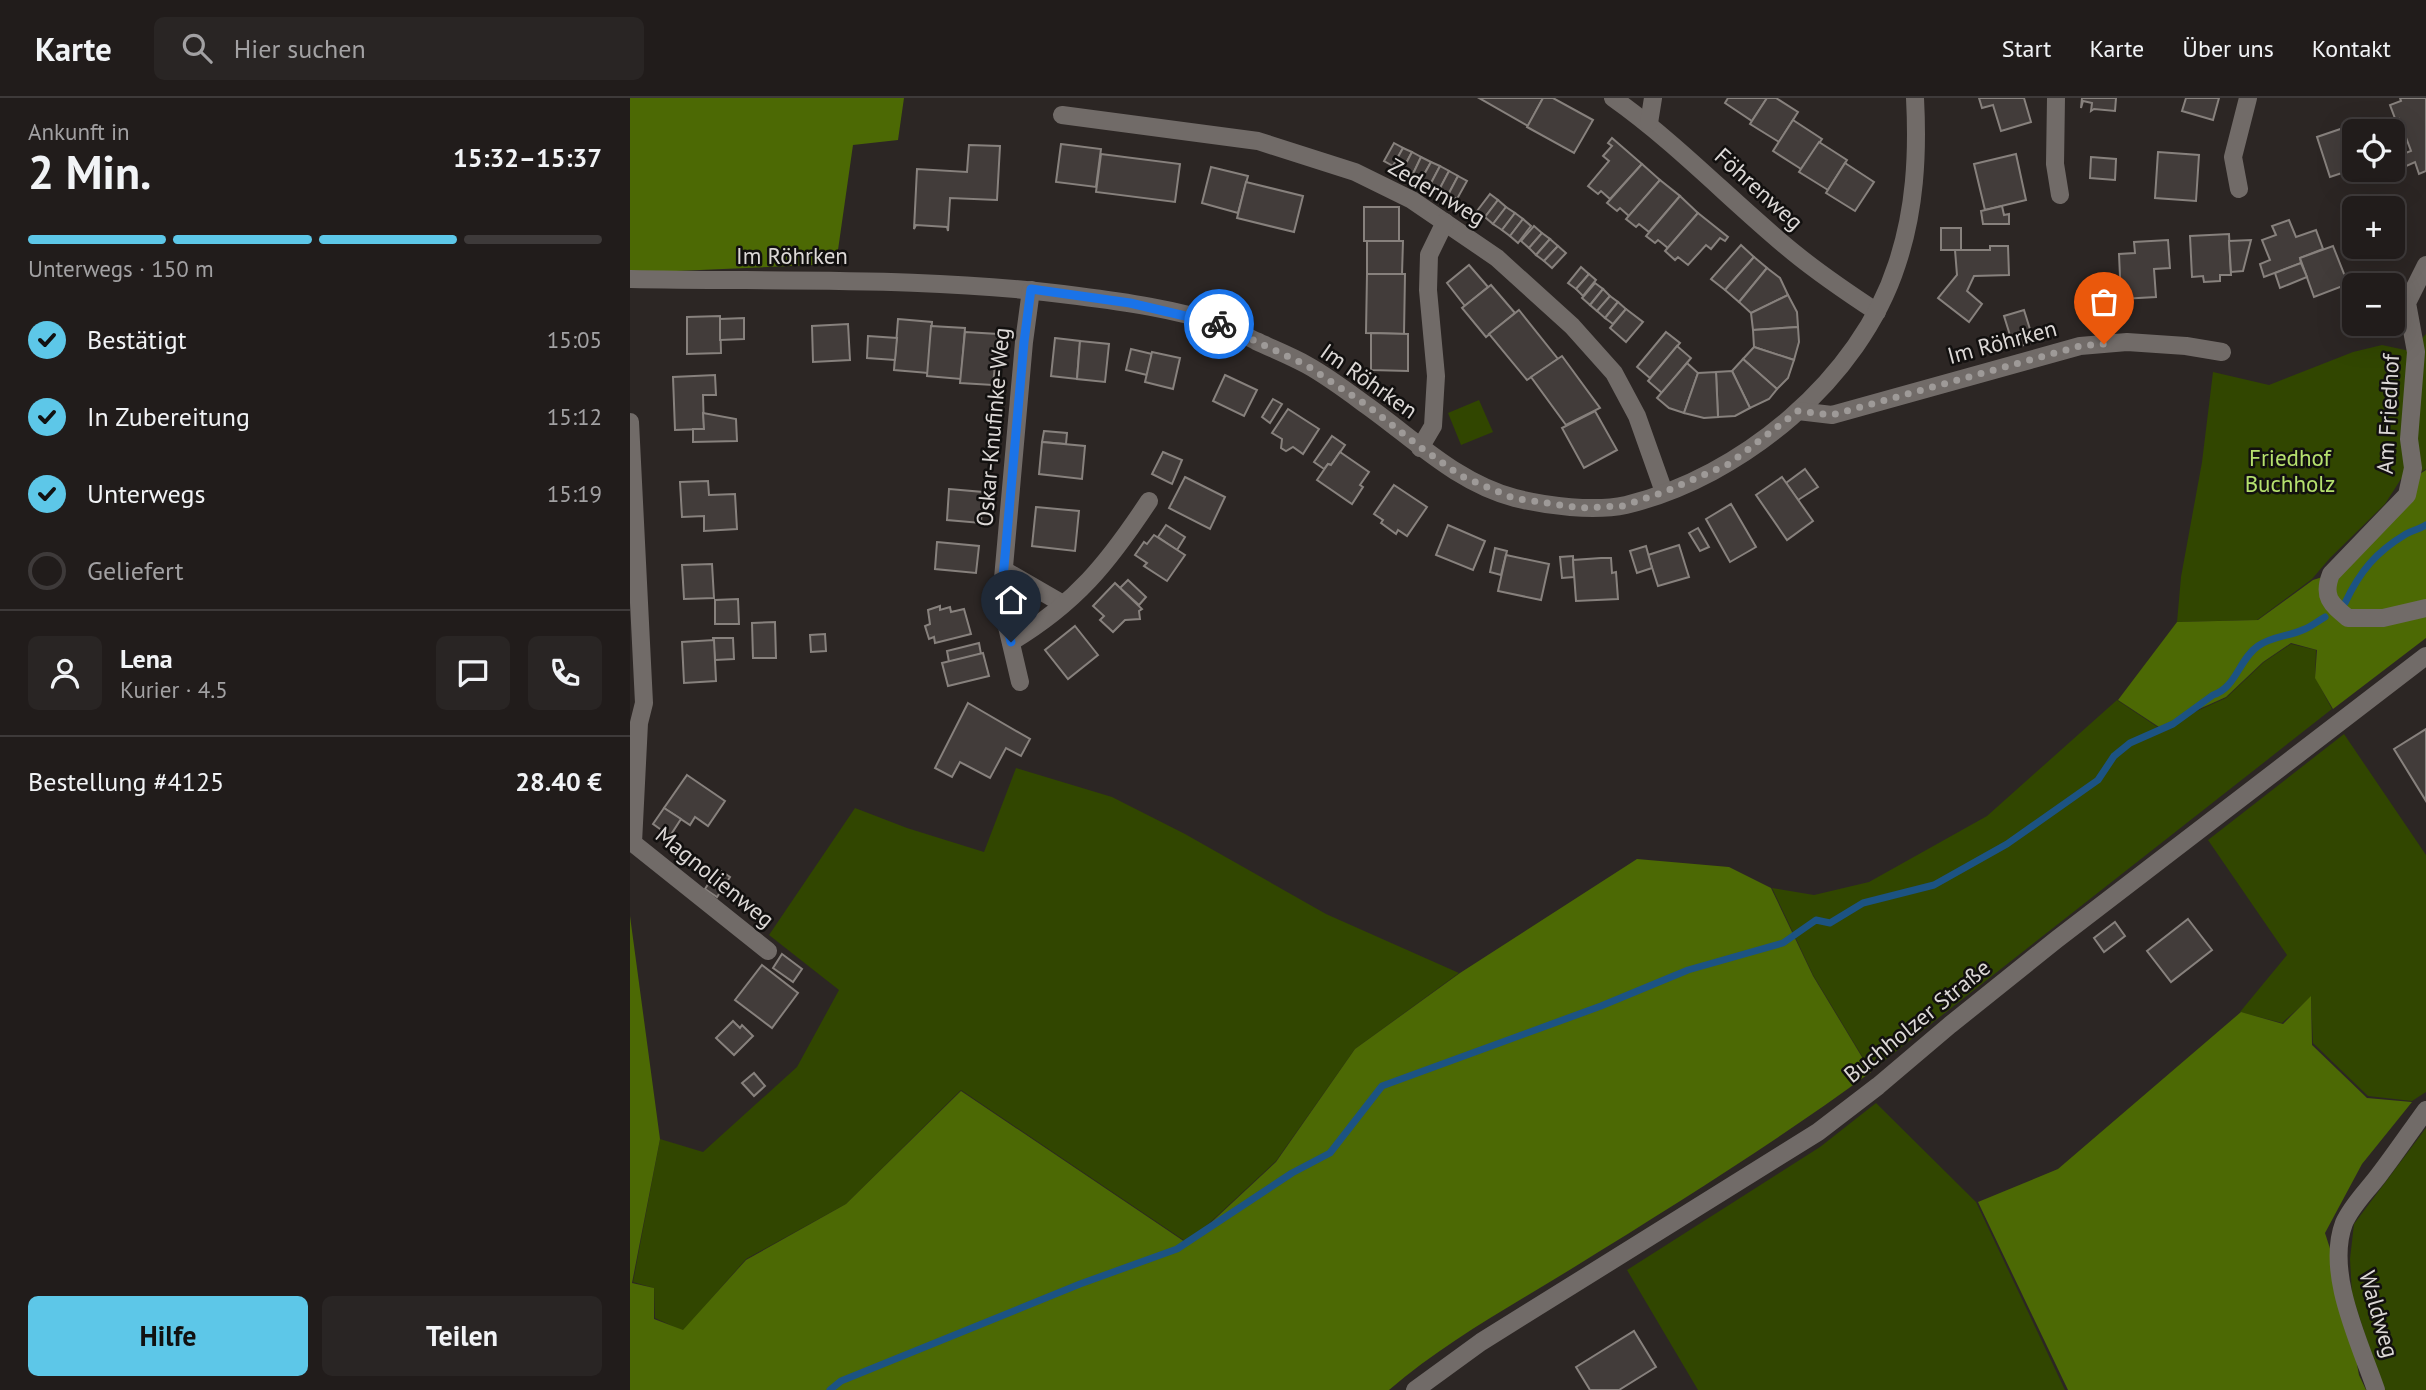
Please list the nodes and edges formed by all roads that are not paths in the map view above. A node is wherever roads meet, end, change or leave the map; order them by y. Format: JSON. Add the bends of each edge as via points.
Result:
{"nodes":[{"id":1,"x":1613,"y":98,"type":"edge"},
{"id":2,"x":1653,"y":98,"type":"edge"},
{"id":3,"x":1915,"y":98,"type":"edge"},
{"id":4,"x":2056,"y":98,"type":"edge"},
{"id":5,"x":2248,"y":98,"type":"edge"},
{"id":6,"x":1062,"y":115,"type":"dead end"},
{"id":7,"x":1649,"y":124,"type":"junction"},
{"id":8,"x":2239,"y":189,"type":"dead end"},
{"id":9,"x":2060,"y":195,"type":"dead end"},
{"id":10,"x":1445,"y":222,"type":"junction"},
{"id":11,"x":2426,"y":265,"type":"edge"},
{"id":12,"x":630,"y":279,"type":"edge"},
{"id":13,"x":1031,"y":289,"type":"junction"},
{"id":14,"x":1877,"y":312,"type":"junction"},
{"id":15,"x":2222,"y":352,"type":"dead end"},
{"id":16,"x":1798,"y":411,"type":"junction"},
{"id":17,"x":630,"y":422,"type":"edge"},
{"id":18,"x":1420,"y":447,"type":"junction"},
{"id":19,"x":1664,"y":492,"type":"junction"},
{"id":20,"x":1149,"y":501,"type":"dead end"},
{"id":21,"x":1004,"y":570,"type":"junction"},
{"id":22,"x":1063,"y":604,"type":"junction"},
{"id":23,"x":2426,"y":608,"type":"edge"},
{"id":24,"x":1011,"y":642,"type":"junction"},
{"id":25,"x":2426,"y":656,"type":"edge"},
{"id":26,"x":1020,"y":682,"type":"dead end"},
{"id":27,"x":768,"y":951,"type":"dead end"},
{"id":28,"x":2426,"y":1110,"type":"edge"},
{"id":29,"x":1415,"y":1390,"type":"edge"},
{"id":30,"x":2376,"y":1390,"type":"edge"}],
"edges":[{"from":1,"to":7,"type":"street","name":"Föhrenweg"},
{"from":2,"to":7,"type":"street"},
{"from":3,"to":14,"type":"street","name":"Im Röhrken","via":[[1912,208],[1897,265]]},
{"from":4,"to":9,"type":"street","via":[[2055,164]]},
{"from":5,"to":8,"type":"street","via":[[2233,157]]},
{"from":6,"to":10,"type":"street","name":"Zedernweg","via":[[1258,141],[1355,172]]},
{"from":7,"to":14,"type":"street","name":"Föhrenweg","via":[[1793,252]]},
{"from":10,"to":18,"type":"street","via":[[1429,256],[1436,376],[1433,426]]},
{"from":10,"to":19,"type":"street","name":"Zedernweg","via":[[1497,258],[1572,326],[1614,373],[1637,416]]},
{"from":11,"to":23,"type":"street","name":"Am Friedhof","via":[[2407,303],[2416,352],[2409,439],[2413,468],[2407,495],[2331,574],[2326,587],[2331,603],[2348,618],[2383,618]]},
{"from":12,"to":13,"type":"street","name":"Im Röhrken","via":[[877,281]]},
{"from":13,"to":18,"type":"street","name":"Im Röhrken","via":[[1130,303],[1221,324],[1306,365]]},
{"from":13,"to":21,"type":"street","name":"Oskar-Knufinke-Weg"},
{"from":14,"to":16,"type":"street","name":"Im Röhrken","via":[[1840,368]]},
{"from":15,"to":16,"type":"street","name":"Im Röhrken","via":[[2127,342],[2080,346],[1832,415]]},
{"from":16,"to":19,"type":"street","name":"Im Röhrken","via":[[1729,464]]},
{"from":17,"to":27,"type":"street","name":"Magnolienweg","via":[[644,703],[633,843]]},
{"from":18,"to":19,"type":"street","name":"Im Röhrken","via":[[1461,476],[1513,498],[1580,508],[1623,506]]},
{"from":20,"to":22,"type":"street","via":[[1088,584]]},
{"from":21,"to":22,"type":"street"},
{"from":21,"to":24,"type":"street","name":"Oskar-Knufinke-Weg","via":[[1001,601]]},
{"from":22,"to":24,"type":"street"},
{"from":24,"to":26,"type":"street","name":"Oskar-Knufinke-Weg"},
{"from":25,"to":29,"type":"street","name":"Buchholzer Straße","via":[[2056,940],[1818,1132],[1481,1342]]},
{"from":28,"to":30,"type":"street","name":"Waldweg","via":[[2358,1200],[2344,1223],[2340,1242],[2343,1289]]}]}
